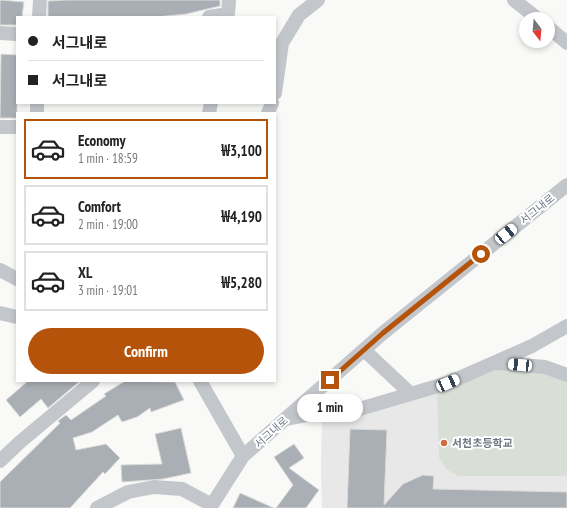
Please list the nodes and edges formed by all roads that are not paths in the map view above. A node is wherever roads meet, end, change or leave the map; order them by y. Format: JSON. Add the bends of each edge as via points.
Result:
{"nodes":[{"id":1,"x":40,"y":0,"type":"edge"},
{"id":2,"x":229,"y":0,"type":"edge"},
{"id":3,"x":318,"y":0,"type":"edge"},
{"id":4,"x":514,"y":0,"type":"edge"},
{"id":5,"x":529,"y":12,"type":"edge"},
{"id":6,"x":39,"y":16,"type":"edge"},
{"id":7,"x":228,"y":16,"type":"edge"},
{"id":8,"x":0,"y":33,"type":"edge"},
{"id":9,"x":555,"y":33,"type":"edge"},
{"id":10,"x":16,"y":34,"type":"edge"},
{"id":11,"x":567,"y":42,"type":"edge"},
{"id":12,"x":276,"y":86,"type":"edge"},
{"id":13,"x":0,"y":127,"type":"edge"},
{"id":14,"x":16,"y":127,"type":"edge"},
{"id":15,"x":567,"y":185,"type":"edge"},
{"id":16,"x":0,"y":270,"type":"edge"},
{"id":17,"x":16,"y":278,"type":"edge"},
{"id":18,"x":0,"y":314,"type":"edge"},
{"id":19,"x":16,"y":317,"type":"edge"},
{"id":20,"x":567,"y":326,"type":"edge"},
{"id":21,"x":364,"y":350,"type":"junction"},
{"id":22,"x":495,"y":363,"type":"junction"},
{"id":23,"x":567,"y":375,"type":"edge"},
{"id":24,"x":92,"y":382,"type":"edge"},
{"id":25,"x":201,"y":382,"type":"edge"},
{"id":26,"x":411,"y":394,"type":"junction"},
{"id":27,"x":284,"y":420,"type":"junction"},
{"id":28,"x":243,"y":456,"type":"junction"},
{"id":29,"x":0,"y":461,"type":"edge"},
{"id":30,"x":211,"y":507,"type":"edge"},
{"id":31,"x":97,"y":508,"type":"edge"}],
"edges":[{"from":1,"to":6,"type":"street"},
{"from":2,"to":7,"type":"street"},
{"from":3,"to":12,"type":"street","via":[[299,15],[282,43]]},
{"from":4,"to":5,"type":"street"},
{"from":8,"to":10,"type":"street"},
{"from":9,"to":11,"type":"street"},
{"from":13,"to":14,"type":"street"},
{"from":15,"to":21,"type":"street","name":"서그내로"},
{"from":16,"to":17,"type":"street"},
{"from":18,"to":19,"type":"street"},
{"from":20,"to":22,"type":"street"},
{"from":21,"to":26,"type":"street"},
{"from":21,"to":27,"type":"street","name":"서그내로"},
{"from":22,"to":23,"type":"street","via":[[545,367]]},
{"from":22,"to":26,"type":"street","via":[[448,383]]},
{"from":24,"to":29,"type":"street"},
{"from":25,"to":28,"type":"street"},
{"from":26,"to":27,"type":"street","via":[[349,412],[322,412]]},
{"from":27,"to":28,"type":"street","name":"서그내로"},
{"from":28,"to":30,"type":"street","name":"서그내로"},
{"from":30,"to":31,"type":"street","via":[[182,489],[154,488],[128,492]]}]}
